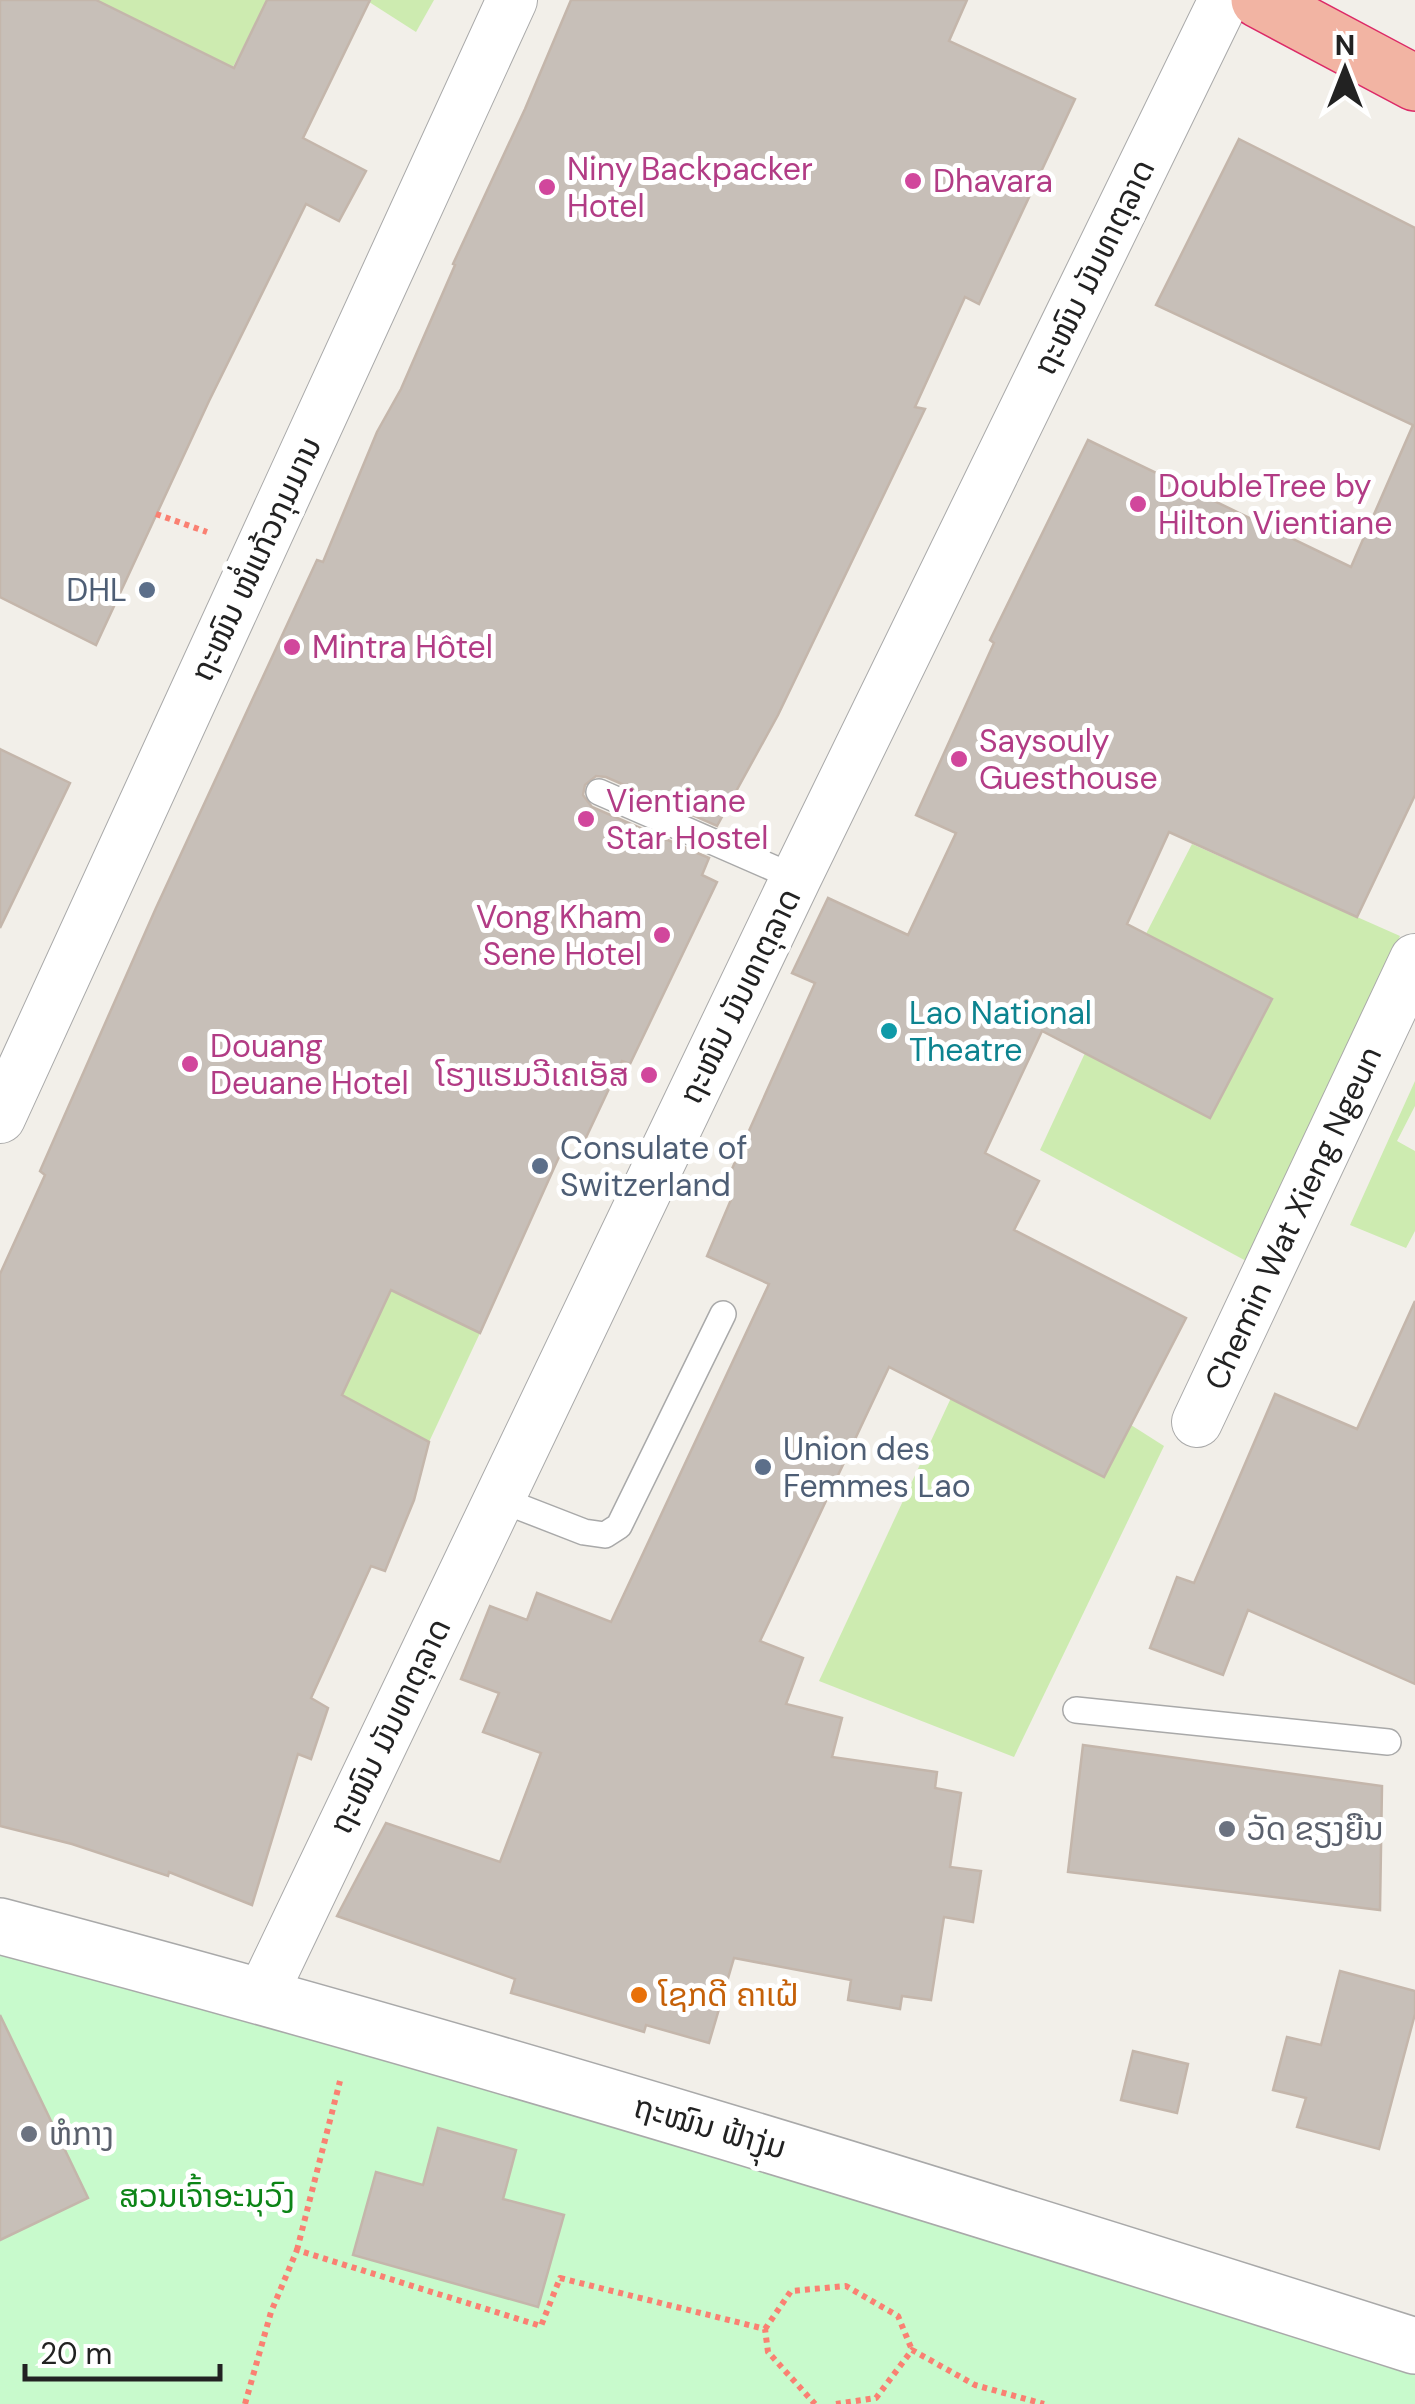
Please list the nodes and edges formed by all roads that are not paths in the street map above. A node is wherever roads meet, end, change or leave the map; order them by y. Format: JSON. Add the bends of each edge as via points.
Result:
{"nodes":[{"id":1,"x":512,"y":0,"type":"edge"},
{"id":2,"x":1224,"y":0,"type":"edge"},
{"id":3,"x":1258,"y":0,"type":"edge"},
{"id":4,"x":1415,"y":82,"type":"edge"},
{"id":5,"x":599,"y":792,"type":"dead end"},
{"id":6,"x":796,"y":878,"type":"junction"},
{"id":7,"x":1415,"y":959,"type":"edge"},
{"id":8,"x":0,"y":1118,"type":"edge"},
{"id":9,"x":723,"y":1314,"type":"dead end"},
{"id":10,"x":1198,"y":1422,"type":"dead end"},
{"id":11,"x":499,"y":1499,"type":"junction"},
{"id":12,"x":1076,"y":1710,"type":"dead end"},
{"id":13,"x":1388,"y":1742,"type":"dead end"},
{"id":14,"x":0,"y":1926,"type":"edge"},
{"id":15,"x":262,"y":1995,"type":"junction"},
{"id":16,"x":1415,"y":2346,"type":"edge"}],
"edges":[{"from":1,"to":8,"type":"street","name":"ຖະໜົນ ໜໍ່ແກ້ວກຸມມານ"},
{"from":2,"to":6,"type":"street","name":"ຖະໜົນ ມັນທາຕຸລາດ"},
{"from":3,"to":4,"type":"highway"},
{"from":5,"to":6,"type":"lane"},
{"from":6,"to":11,"type":"street","name":"ຖະໜົນ ມັນທາຕຸລາດ"},
{"from":7,"to":10,"type":"street","name":"Chemin Wat Xieng Ngeun"},
{"from":9,"to":11,"type":"lane","via":[[619,1526],[605,1535],[584,1532]]},
{"from":11,"to":15,"type":"street","name":"ຖະໜົນ ມັນທາຕຸລາດ"},
{"from":12,"to":13,"type":"lane"},
{"from":14,"to":15,"type":"street","name":"ຖະໝົນ ຟ້າງຸ່ມ"},
{"from":15,"to":16,"type":"street","name":"ຖະໝົນ ຟ້າງຸ່ມ","via":[[904,2184]]}]}
